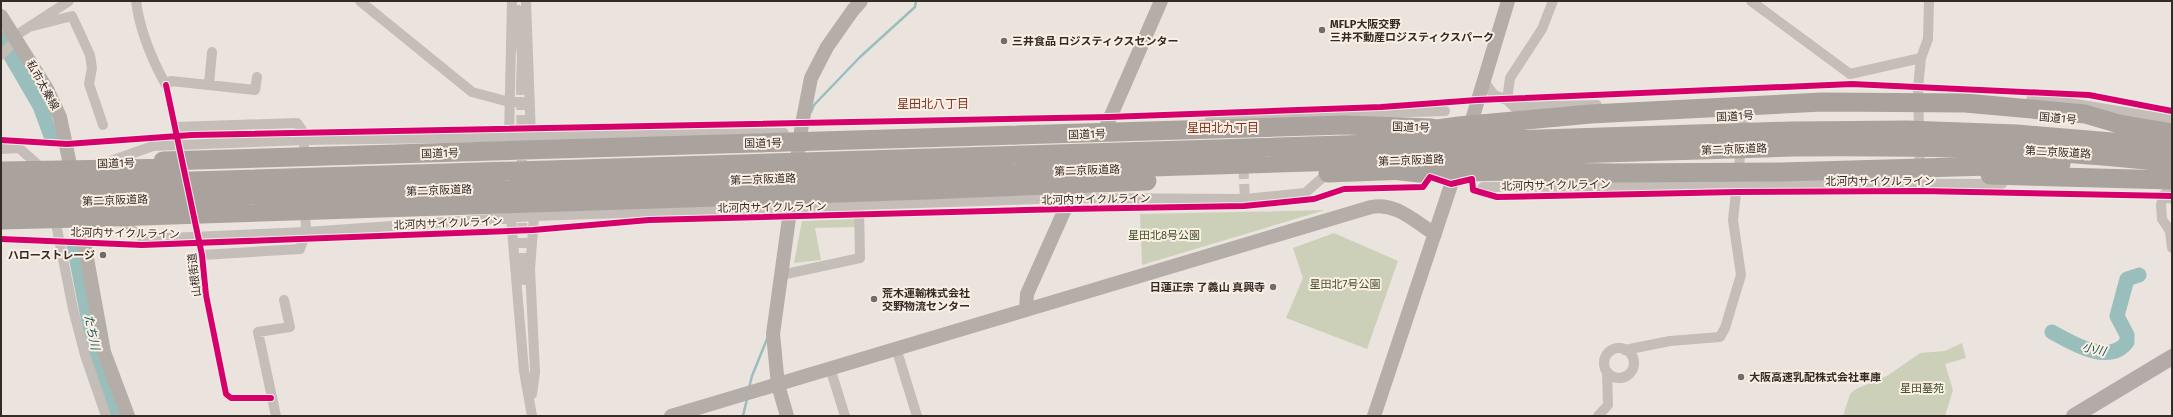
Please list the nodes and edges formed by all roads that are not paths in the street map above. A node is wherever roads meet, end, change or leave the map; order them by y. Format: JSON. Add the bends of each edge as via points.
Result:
{"nodes":[{"id":1,"x":136,"y":1,"type":"edge"},
{"id":2,"x":360,"y":1,"type":"edge"},
{"id":3,"x":512,"y":1,"type":"edge"},
{"id":4,"x":518,"y":1,"type":"edge"},
{"id":5,"x":526,"y":1,"type":"edge"},
{"id":6,"x":861,"y":1,"type":"edge"},
{"id":7,"x":1161,"y":1,"type":"edge"},
{"id":8,"x":1508,"y":1,"type":"edge"},
{"id":9,"x":1553,"y":1,"type":"edge"},
{"id":10,"x":1751,"y":1,"type":"edge"},
{"id":11,"x":1929,"y":1,"type":"edge"},
{"id":12,"x":68,"y":2,"type":"edge"},
{"id":13,"x":1,"y":16,"type":"edge"},
{"id":14,"x":32,"y":26,"type":"junction"},
{"id":15,"x":16,"y":37,"type":"junction"},
{"id":16,"x":212,"y":52,"type":"dead end"},
{"id":17,"x":1,"y":55,"type":"edge"},
{"id":18,"x":1921,"y":58,"type":"junction"},
{"id":19,"x":257,"y":77,"type":"dead end"},
{"id":20,"x":1483,"y":80,"type":"junction"},
{"id":21,"x":209,"y":84,"type":"junction"},
{"id":22,"x":521,"y":86,"type":"tunnel mouth"},
{"id":23,"x":1919,"y":95,"type":"junction"},
{"id":24,"x":1507,"y":100,"type":"junction"},
{"id":25,"x":1746,"y":101,"type":"junction"},
{"id":26,"x":509,"y":102,"type":"junction"},
{"id":27,"x":530,"y":102,"type":"junction"},
{"id":28,"x":1445,"y":111,"type":"dead end"},
{"id":29,"x":1326,"y":117,"type":"junction"},
{"id":30,"x":2172,"y":120,"type":"edge"},
{"id":31,"x":2119,"y":124,"type":"junction"},
{"id":32,"x":103,"y":125,"type":"dead end"},
{"id":33,"x":1345,"y":125,"type":"junction"},
{"id":34,"x":176,"y":127,"type":"dead end"},
{"id":35,"x":1106,"y":127,"type":"junction"},
{"id":36,"x":1470,"y":129,"type":"junction"},
{"id":37,"x":800,"y":132,"type":"junction"},
{"id":38,"x":2172,"y":133,"type":"edge"},
{"id":39,"x":509,"y":137,"type":"junction"},
{"id":40,"x":531,"y":137,"type":"junction"},
{"id":41,"x":304,"y":140,"type":"junction"},
{"id":42,"x":2172,"y":147,"type":"edge"},
{"id":43,"x":1,"y":149,"type":"edge"},
{"id":44,"x":1328,"y":160,"type":"junction"},
{"id":45,"x":105,"y":163,"type":"junction"},
{"id":46,"x":2172,"y":163,"type":"edge"},
{"id":47,"x":37,"y":164,"type":"junction"},
{"id":48,"x":70,"y":164,"type":"junction"},
{"id":49,"x":1,"y":166,"type":"edge"},
{"id":50,"x":1457,"y":169,"type":"junction"},
{"id":51,"x":1,"y":171,"type":"edge"},
{"id":52,"x":1613,"y":173,"type":"junction"},
{"id":53,"x":542,"y":178,"type":"junction"},
{"id":54,"x":1736,"y":183,"type":"junction"},
{"id":55,"x":1920,"y":183,"type":"junction"},
{"id":56,"x":1628,"y":186,"type":"junction"},
{"id":57,"x":1,"y":187,"type":"edge"},
{"id":58,"x":1483,"y":187,"type":"dead end"},
{"id":59,"x":2170,"y":187,"type":"edge"},
{"id":60,"x":713,"y":197,"type":"junction"},
{"id":61,"x":1070,"y":198,"type":"junction"},
{"id":62,"x":863,"y":199,"type":"junction"},
{"id":63,"x":1,"y":203,"type":"edge"},
{"id":64,"x":879,"y":205,"type":"junction"},
{"id":65,"x":791,"y":208,"type":"junction"},
{"id":66,"x":1,"y":210,"type":"edge"},
{"id":67,"x":645,"y":212,"type":"junction"},
{"id":68,"x":534,"y":216,"type":"junction"},
{"id":69,"x":115,"y":217,"type":"junction"},
{"id":70,"x":80,"y":218,"type":"junction"},
{"id":71,"x":511,"y":218,"type":"junction"},
{"id":72,"x":52,"y":219,"type":"junction"},
{"id":73,"x":1,"y":220,"type":"edge"},
{"id":74,"x":1,"y":229,"type":"edge"},
{"id":75,"x":306,"y":232,"type":"junction"},
{"id":76,"x":1435,"y":234,"type":"junction"},
{"id":77,"x":2172,"y":248,"type":"edge"},
{"id":78,"x":202,"y":255,"type":"dead end"},
{"id":79,"x":523,"y":262,"type":"tunnel mouth"},
{"id":80,"x":781,"y":274,"type":"junction"},
{"id":81,"x":284,"y":300,"type":"dead end"},
{"id":82,"x":1026,"y":310,"type":"junction"},
{"id":83,"x":896,"y":348,"type":"junction"},
{"id":84,"x":1625,"y":350,"type":"junction"},
{"id":85,"x":2172,"y":357,"type":"edge"},
{"id":86,"x":830,"y":368,"type":"junction"},
{"id":87,"x":1607,"y":372,"type":"junction"},
{"id":88,"x":778,"y":385,"type":"junction"},
{"id":89,"x":530,"y":404,"type":"junction"},
{"id":90,"x":106,"y":416,"type":"edge"},
{"id":91,"x":128,"y":416,"type":"edge"},
{"id":92,"x":276,"y":416,"type":"edge"},
{"id":93,"x":532,"y":416,"type":"edge"},
{"id":94,"x":671,"y":416,"type":"edge"},
{"id":95,"x":787,"y":416,"type":"edge"},
{"id":96,"x":845,"y":416,"type":"edge"},
{"id":97,"x":917,"y":416,"type":"edge"},
{"id":98,"x":1374,"y":416,"type":"edge"},
{"id":99,"x":1598,"y":416,"type":"edge"},
{"id":100,"x":2074,"y":416,"type":"edge"}],
"edges":[{"from":1,"to":21,"type":"street","via":[[151,58],[166,85],[171,81]]},
{"from":2,"to":26,"type":"street","via":[[472,92]]},
{"from":3,"to":26,"type":"street"},
{"from":4,"to":22,"type":"street"},
{"from":5,"to":27,"type":"street"},
{"from":6,"to":37,"type":"street","via":[[827,46],[811,78]]},
{"from":7,"to":35,"type":"street"},
{"from":8,"to":20,"type":"street"},
{"from":9,"to":24,"type":"street","via":[[1542,29],[1510,78]]},
{"from":10,"to":18,"type":"street","via":[[1850,74]]},
{"from":11,"to":18,"type":"street","via":[[1928,39]]},
{"from":12,"to":14,"type":"street"},
{"from":13,"to":15,"type":"street","name":"私市太秦線"},
{"from":14,"to":15,"type":"street"},
{"from":14,"to":32,"type":"street","via":[[72,16],[90,55],[92,68],[89,84]]},
{"from":15,"to":17,"type":"street"},
{"from":15,"to":48,"type":"street","name":"私市太秦線","via":[[47,89],[60,117]]},
{"from":16,"to":21,"type":"street"},
{"from":18,"to":23,"type":"street"},
{"from":19,"to":21,"type":"street","via":[[255,90]]},
{"from":20,"to":24,"type":"street","via":[[1494,95]]},
{"from":20,"to":36,"type":"street"},
{"from":23,"to":25,"type":"street","via":[[1834,94]]},
{"from":23,"to":30,"type":"street","via":[[2058,101]]},
{"from":23,"to":55,"type":"street"},
{"from":24,"to":25,"type":"street","via":[[1514,107]]},
{"from":25,"to":54,"type":"street"},
{"from":26,"to":27,"type":"street"},
{"from":26,"to":39,"type":"street"},
{"from":27,"to":40,"type":"street"},
{"from":28,"to":29,"type":"street"},
{"from":29,"to":33,"type":"street"},
{"from":29,"to":35,"type":"street","via":[[1241,118]]},
{"from":31,"to":36,"type":"highway","name":"国道1号","bridge":true,"via":[[2040,116],[1848,110]]},
{"from":31,"to":38,"type":"highway","name":"国道1号"},
{"from":31,"to":44,"type":"highway","bridge":true,"via":[[2085,114],[1965,103],[1822,102],[1591,114],[1459,126]]},
{"from":33,"to":36,"type":"highway","name":"国道1号"},
{"from":33,"to":45,"type":"highway","name":"国道1号","bridge":true},
{"from":34,"to":41,"type":"street","via":[[297,123]]},
{"from":35,"to":37,"type":"street"},
{"from":36,"to":50,"type":"street"},
{"from":37,"to":40,"type":"street"},
{"from":37,"to":65,"type":"street"},
{"from":39,"to":40,"type":"street"},
{"from":39,"to":41,"type":"street"},
{"from":41,"to":45,"type":"street","via":[[153,146]]},
{"from":41,"to":75,"type":"street"},
{"from":42,"to":44,"type":"highway","name":"第二京阪道路","bridge":true,"via":[[2017,134],[1907,130],[1660,135]]},
{"from":43,"to":47,"type":"street","via":[[20,148]]},
{"from":44,"to":46,"type":"highway","name":"第二京阪道路","bridge":true,"via":[[1777,147],[1905,146],[2102,155]]},
{"from":44,"to":50,"type":"highway"},
{"from":44,"to":53,"type":"highway","name":"第二京阪道路","bridge":true},
{"from":44,"to":59,"type":"highway","bridge":true,"via":[[1419,173],[1445,173],[1867,160],[1990,175]]},
{"from":44,"to":61,"type":"street","via":[[1305,193],[1252,198]]},
{"from":44,"to":62,"type":"highway","bridge":true},
{"from":45,"to":48,"type":"highway","name":"国道1号"},
{"from":47,"to":48,"type":"highway","name":"国道1号"},
{"from":47,"to":49,"type":"highway","name":"国道1号"},
{"from":48,"to":70,"type":"street","name":"私市太秦線"},
{"from":50,"to":52,"type":"highway","bridge":true},
{"from":50,"to":76,"type":"street"},
{"from":51,"to":53,"type":"highway","bridge":true,"via":[[418,165]]},
{"from":52,"to":56,"type":"street"},
{"from":52,"to":59,"type":"highway","bridge":true,"via":[[1781,172],[2052,164]]},
{"from":53,"to":57,"type":"highway","name":"第二京阪道路","bridge":true},
{"from":53,"to":63,"type":"highway","name":"第二京阪道路","bridge":true},
{"from":53,"to":66,"type":"highway","bridge":true,"via":[[442,200]]},
{"from":54,"to":55,"type":"street"},
{"from":54,"to":56,"type":"street"},
{"from":54,"to":84,"type":"street","via":[[1733,220],[1741,275],[1720,337]]},
{"from":55,"to":59,"type":"street"},
{"from":56,"to":58,"type":"street"},
{"from":59,"to":77,"type":"street","via":[[2162,219],[2170,231]]},
{"from":60,"to":62,"type":"highway","bridge":true},
{"from":60,"to":67,"type":"street","via":[[666,202]]},
{"from":60,"to":69,"type":"highway","bridge":true},
{"from":61,"to":64,"type":"street"},
{"from":61,"to":82,"type":"street","via":[[1027,294]]},
{"from":62,"to":64,"type":"street"},
{"from":62,"to":64,"type":"street"},
{"from":62,"to":65,"type":"street"},
{"from":62,"to":80,"type":"street","via":[[860,258]]},
{"from":65,"to":67,"type":"street"},
{"from":65,"to":80,"type":"street"},
{"from":67,"to":68,"type":"street"},
{"from":68,"to":71,"type":"street"},
{"from":68,"to":89,"type":"street","via":[[530,269],[534,372]]},
{"from":69,"to":70,"type":"highway","bridge":true},
{"from":69,"to":75,"type":"street","via":[[144,238]]},
{"from":70,"to":72,"type":"highway"},
{"from":70,"to":91,"type":"street","name":"私市太秦線","via":[[104,352]]},
{"from":71,"to":75,"type":"street"},
{"from":71,"to":89,"type":"street","via":[[524,371]]},
{"from":72,"to":73,"type":"highway"},
{"from":72,"to":74,"type":"street","via":[[22,228]]},
{"from":72,"to":90,"type":"street","via":[[85,355]]},
{"from":75,"to":78,"type":"street","via":[[300,249]]},
{"from":76,"to":82,"type":"street","via":[[1392,206],[1376,206]]},
{"from":76,"to":98,"type":"street"},
{"from":79,"to":89,"type":"street"},
{"from":80,"to":88,"type":"street","via":[[773,334]]},
{"from":81,"to":92,"type":"street","via":[[290,327],[258,332]]},
{"from":82,"to":83,"type":"street"},
{"from":83,"to":86,"type":"street"},
{"from":83,"to":97,"type":"street"},
{"from":84,"to":87,"type":"street","via":[[1616,349],[1608,354],[1604,362]]},
{"from":84,"to":87,"type":"street","via":[[1634,361],[1632,371],[1620,378]]},
{"from":85,"to":100,"type":"main road"},
{"from":86,"to":88,"type":"street"},
{"from":86,"to":96,"type":"street"},
{"from":87,"to":99,"type":"street","via":[[1608,405]]},
{"from":88,"to":94,"type":"street"},
{"from":88,"to":95,"type":"street"},
{"from":89,"to":93,"type":"street"}]}
